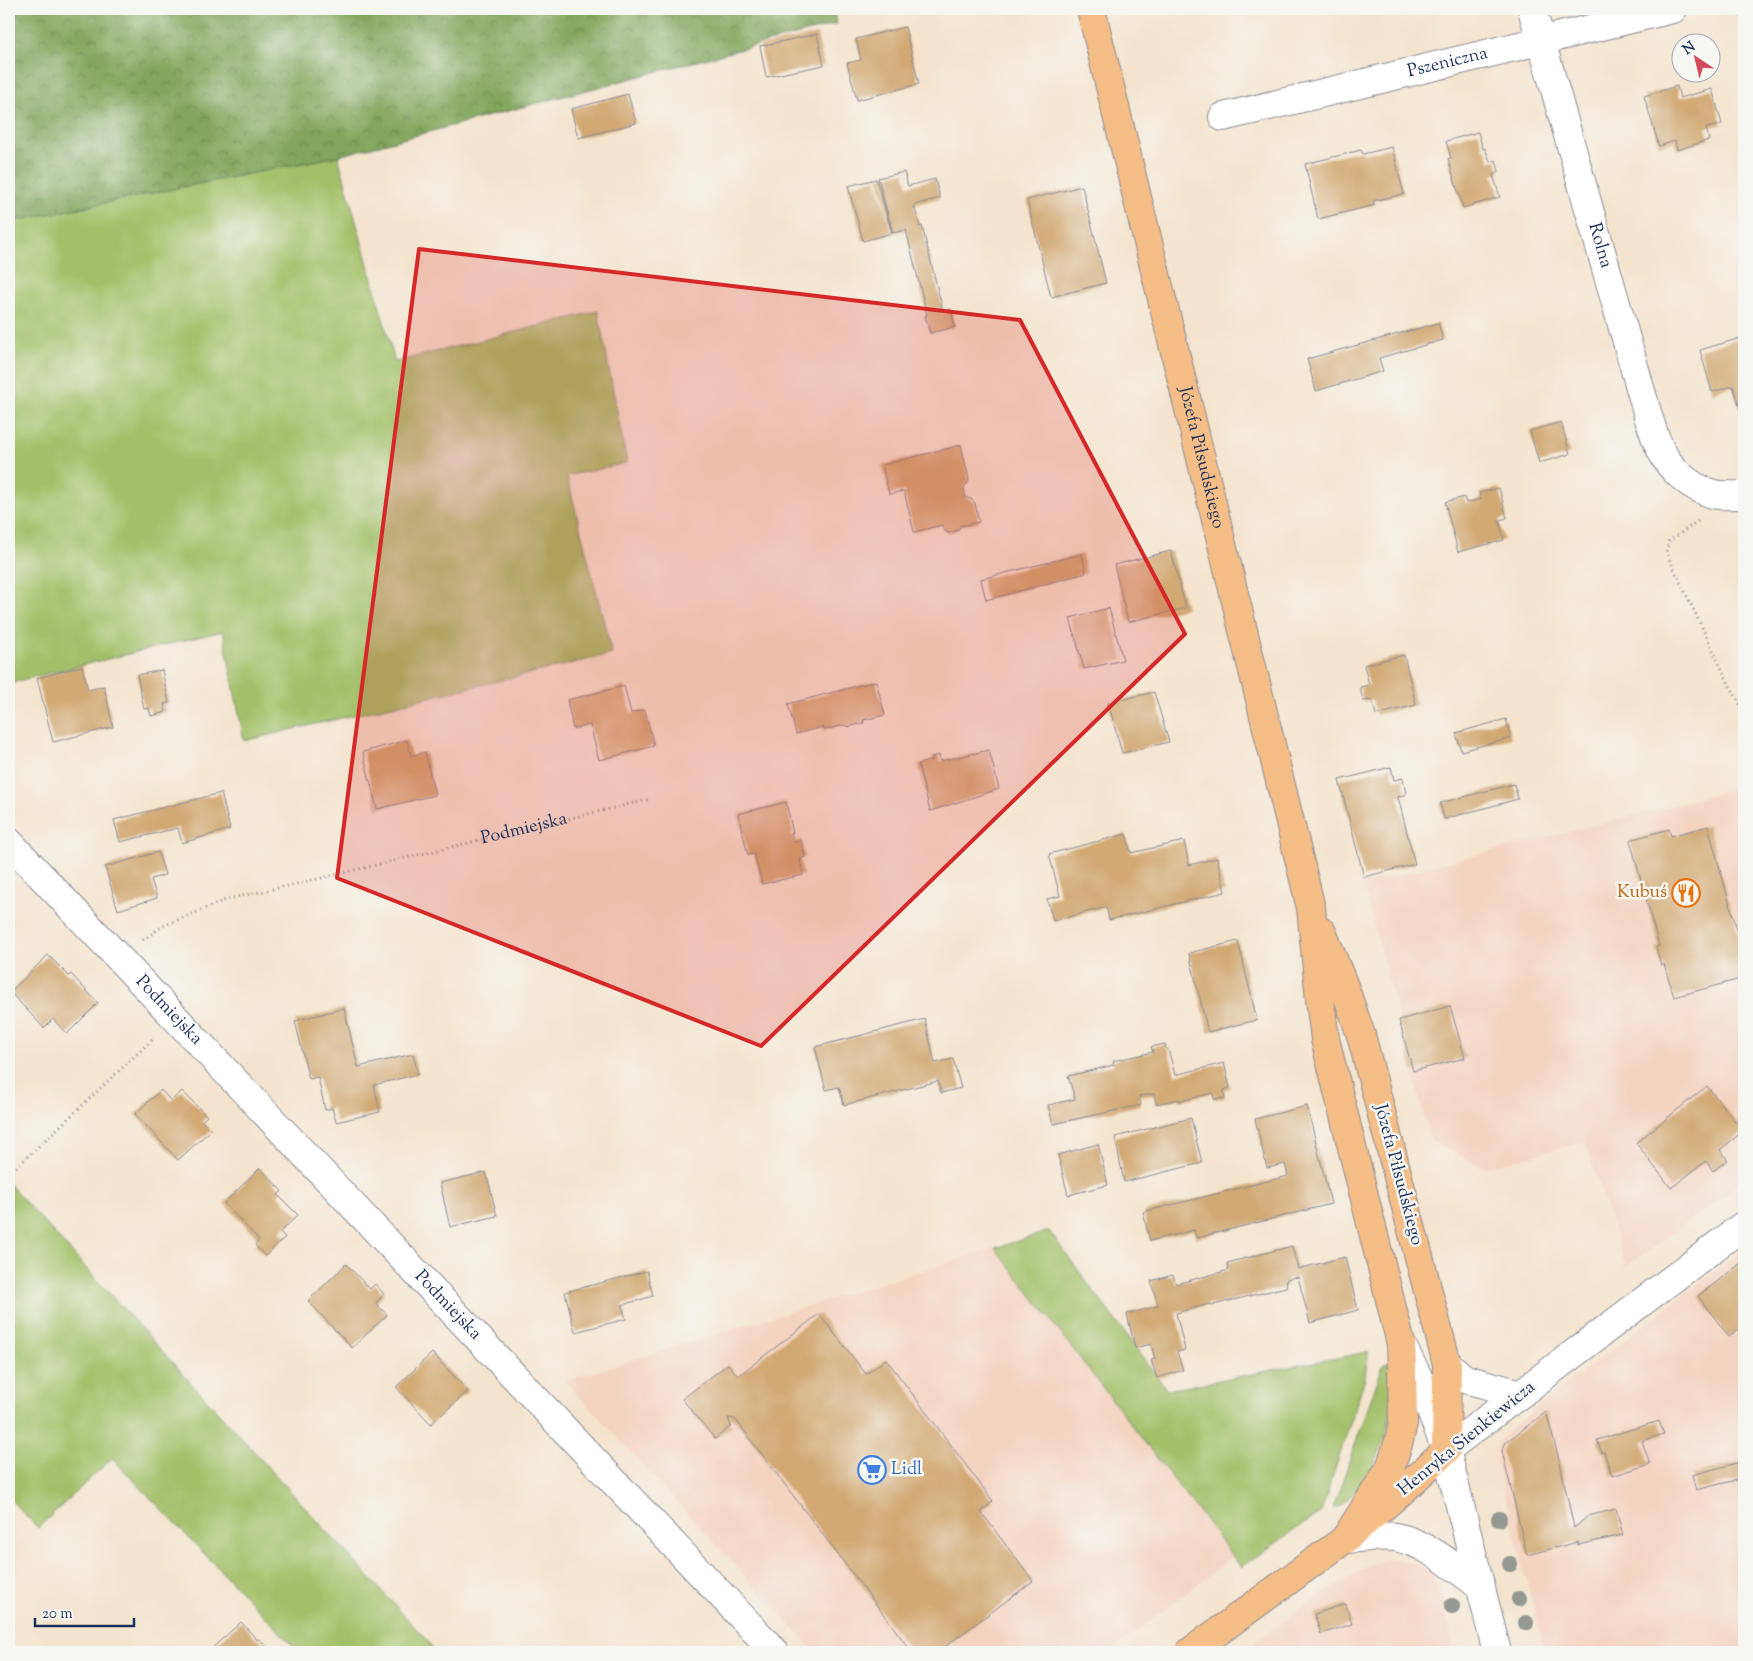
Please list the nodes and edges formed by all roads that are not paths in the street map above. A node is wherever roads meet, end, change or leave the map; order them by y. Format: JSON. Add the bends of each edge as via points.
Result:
{"nodes":[{"id":1,"x":1091,"y":9,"type":"edge"},
{"id":2,"x":1532,"y":9,"type":"edge"},
{"id":3,"x":1672,"y":9,"type":"edge"},
{"id":4,"x":1542,"y":40,"type":"junction"},
{"id":5,"x":1222,"y":117,"type":"dead end"},
{"id":6,"x":1744,"y":495,"type":"edge"},
{"id":7,"x":9,"y":842,"type":"edge"},
{"id":8,"x":1311,"y":908,"type":"junction"},
{"id":9,"x":1744,"y":1225,"type":"edge"},
{"id":10,"x":1401,"y":1344,"type":"junction"},
{"id":11,"x":1447,"y":1364,"type":"junction"},
{"id":12,"x":1521,"y":1394,"type":"junction"},
{"id":13,"x":1446,"y":1450,"type":"junction"},
{"id":14,"x":1345,"y":1539,"type":"junction"},
{"id":15,"x":1480,"y":1587,"type":"junction"},
{"id":16,"x":775,"y":1652,"type":"edge"},
{"id":17,"x":1190,"y":1652,"type":"edge"},
{"id":18,"x":1497,"y":1652,"type":"edge"}],
"edges":[{"from":1,"to":8,"type":"main road","name":"Józefa Piłsudskiego"},
{"from":2,"to":4,"type":"street","name":"Rolna"},
{"from":3,"to":4,"type":"street","name":"Pszeniczna"},
{"from":4,"to":5,"type":"street","name":"Pszeniczna"},
{"from":4,"to":6,"type":"street","name":"Rolna","via":[[1649,419],[1662,452],[1670,465],[1698,488],[1714,494]]},
{"from":7,"to":16,"type":"street","name":"Podmiejska"},
{"from":8,"to":10,"type":"main road","name":"Józefa Piłsudskiego","via":[[1325,1039]]},
{"from":8,"to":11,"type":"main road","name":"Józefa Piłsudskiego","via":[[1361,1035]]},
{"from":9,"to":12,"type":"street","name":"Henryka Sienkiewicza"},
{"from":10,"to":13,"type":"street","name":"Józefa Piłsudskiego","via":[[1418,1377]]},
{"from":10,"to":14,"type":"main road","via":[[1403,1423],[1399,1441],[1390,1468]]},
{"from":11,"to":12,"type":"street","via":[[1464,1379]]},
{"from":11,"to":13,"type":"main road","name":"Józefa Piłsudskiego"},
{"from":12,"to":13,"type":"street","name":"Henryka Sienkiewicza"},
{"from":13,"to":14,"type":"main road","name":"Henryka Sienkiewicza"},
{"from":13,"to":15,"type":"street","name":"Józefa Piłsudskiego"},
{"from":14,"to":15,"type":"street","via":[[1393,1537],[1405,1540],[1443,1559]]},
{"from":14,"to":17,"type":"main road","name":"Henryka Sienkiewicza"},
{"from":15,"to":18,"type":"street","name":"Józefa Piłsudskiego"}]}
